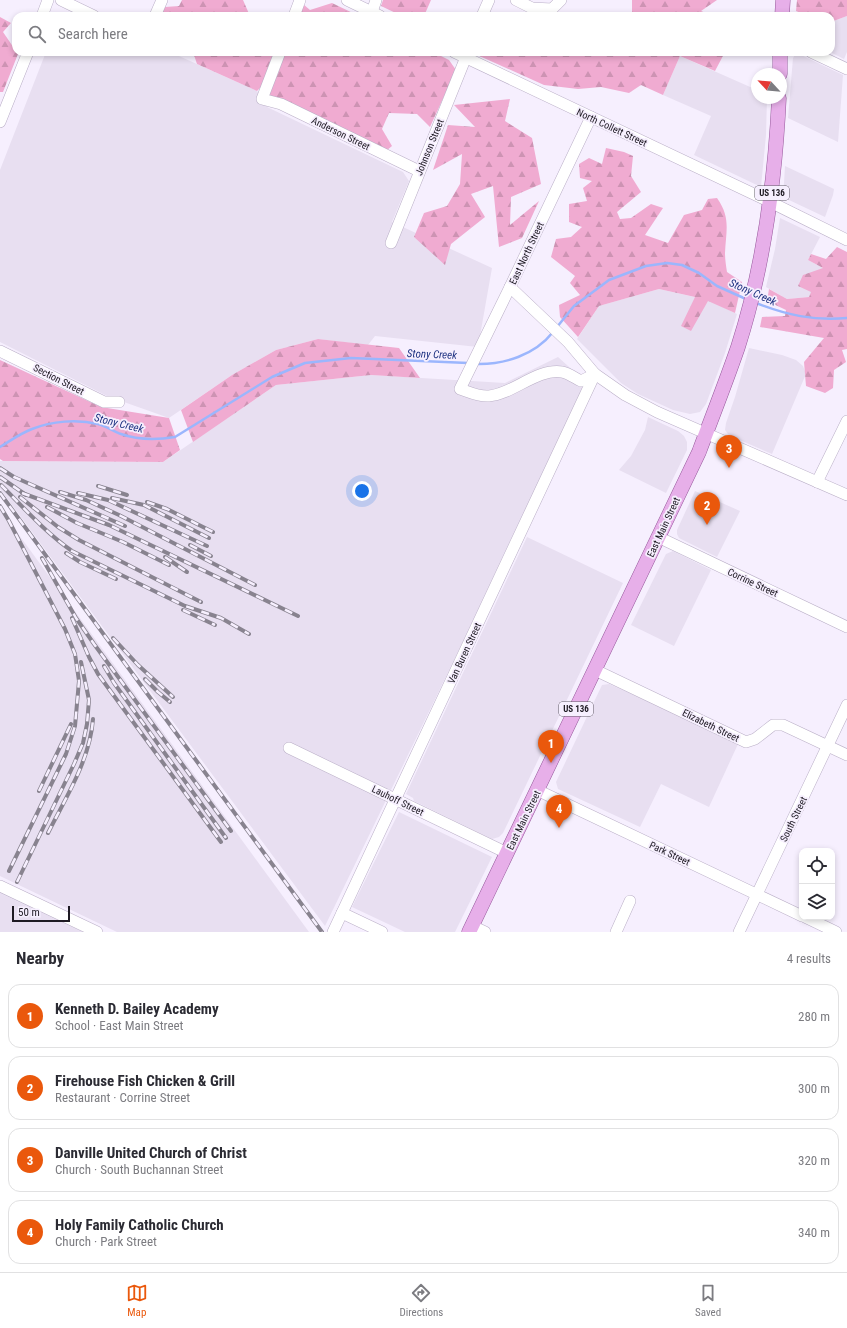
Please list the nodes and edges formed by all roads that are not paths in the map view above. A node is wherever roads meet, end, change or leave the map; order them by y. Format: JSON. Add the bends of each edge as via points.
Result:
{"nodes":[{"id":1,"x":48,"y":0,"type":"edge"},
{"id":2,"x":61,"y":0,"type":"edge"},
{"id":3,"x":162,"y":0,"type":"edge"},
{"id":4,"x":300,"y":0,"type":"edge"},
{"id":5,"x":347,"y":0,"type":"edge"},
{"id":6,"x":376,"y":0,"type":"edge"},
{"id":7,"x":489,"y":0,"type":"edge"},
{"id":8,"x":516,"y":0,"type":"edge"},
{"id":9,"x":562,"y":0,"type":"edge"},
{"id":10,"x":783,"y":0,"type":"edge"},
{"id":11,"x":44,"y":12,"type":"edge"},
{"id":12,"x":86,"y":12,"type":"edge"},
{"id":13,"x":157,"y":12,"type":"edge"},
{"id":14,"x":296,"y":12,"type":"edge"},
{"id":15,"x":372,"y":12,"type":"edge"},
{"id":16,"x":376,"y":12,"type":"edge"},
{"id":17,"x":484,"y":12,"type":"edge"},
{"id":18,"x":782,"y":12,"type":"edge"},
{"id":19,"x":26,"y":56,"type":"edge"},
{"id":20,"x":278,"y":56,"type":"edge"},
{"id":21,"x":467,"y":56,"type":"edge"},
{"id":22,"x":469,"y":56,"type":"edge"},
{"id":23,"x":780,"y":56,"type":"edge"},
{"id":24,"x":819,"y":56,"type":"edge"},
{"id":25,"x":780,"y":68,"type":"edge"},
{"id":26,"x":847,"y":69,"type":"edge"},
{"id":27,"x":779,"y":104,"type":"edge"},
{"id":28,"x":591,"y":117,"type":"junction"},
{"id":29,"x":0,"y":122,"type":"edge"},
{"id":30,"x":420,"y":171,"type":"junction"},
{"id":31,"x":771,"y":202,"type":"junction"},
{"id":32,"x":847,"y":240,"type":"edge"},
{"id":33,"x":391,"y":242,"type":"dead end"},
{"id":34,"x":510,"y":287,"type":"junction"},
{"id":35,"x":0,"y":351,"type":"edge"},
{"id":36,"x":595,"y":374,"type":"junction"},
{"id":37,"x":119,"y":402,"type":"dead end"},
{"id":38,"x":847,"y":421,"type":"edge"},
{"id":39,"x":706,"y":434,"type":"junction"},
{"id":40,"x":817,"y":482,"type":"junction"},
{"id":41,"x":847,"y":495,"type":"edge"},
{"id":42,"x":658,"y":537,"type":"junction"},
{"id":43,"x":847,"y":627,"type":"edge"},
{"id":44,"x":595,"y":670,"type":"junction"},
{"id":45,"x":847,"y":705,"type":"edge"},
{"id":46,"x":828,"y":746,"type":"junction"},
{"id":47,"x":289,"y":748,"type":"dead end"},
{"id":48,"x":847,"y":755,"type":"edge"},
{"id":49,"x":537,"y":790,"type":"junction"},
{"id":50,"x":396,"y":799,"type":"junction"},
{"id":51,"x":507,"y":853,"type":"junction"},
{"id":52,"x":0,"y":886,"type":"edge"},
{"id":53,"x":757,"y":894,"type":"junction"},
{"id":54,"x":630,"y":901,"type":"dead end"},
{"id":55,"x":342,"y":913,"type":"junction"},
{"id":56,"x":799,"y":914,"type":"edge"},
{"id":57,"x":811,"y":920,"type":"edge"},
{"id":58,"x":470,"y":929,"type":"edge"},
{"id":59,"x":97,"y":932,"type":"edge"},
{"id":60,"x":333,"y":932,"type":"edge"},
{"id":61,"x":382,"y":932,"type":"edge"},
{"id":62,"x":485,"y":932,"type":"edge"},
{"id":63,"x":616,"y":932,"type":"edge"},
{"id":64,"x":738,"y":932,"type":"edge"},
{"id":65,"x":836,"y":932,"type":"edge"}],
"edges":[{"from":1,"to":11,"type":"street"},
{"from":2,"to":12,"type":"street"},
{"from":3,"to":13,"type":"street"},
{"from":4,"to":14,"type":"street"},
{"from":5,"to":15,"type":"street"},
{"from":6,"to":16,"type":"street"},
{"from":7,"to":17,"type":"street"},
{"from":8,"to":9,"type":"street","via":[[532,8],[552,9]]},
{"from":10,"to":18,"type":"main road"},
{"from":19,"to":29,"type":"street"},
{"from":20,"to":30,"type":"street","name":"Anderson Street","via":[[262,100],[281,104]]},
{"from":21,"to":30,"type":"street","name":"Johnson Street"},
{"from":22,"to":28,"type":"street","name":"North Collett Street"},
{"from":23,"to":25,"type":"main road"},
{"from":24,"to":26,"type":"street"},
{"from":27,"to":31,"type":"main road","name":"East Main Street","number":"US 136"},
{"from":28,"to":31,"type":"street","name":"North Collett Street"},
{"from":28,"to":34,"type":"street","name":"East North Street"},
{"from":30,"to":33,"type":"street","name":"Johnson Street"},
{"from":31,"to":32,"type":"street","name":"North Collett Street"},
{"from":31,"to":39,"type":"main road","name":"East Main Street","number":"US 136","via":[[762,254],[746,317]]},
{"from":34,"to":36,"type":"street","via":[[568,342]]},
{"from":34,"to":36,"type":"street","name":"East North Street","via":[[460,389],[489,396],[550,372],[562,372],[581,381]]},
{"from":35,"to":37,"type":"street","name":"Section Street","via":[[104,402]]},
{"from":36,"to":39,"type":"street","via":[[625,395]]},
{"from":36,"to":50,"type":"street","name":"Van Buren Street"},
{"from":38,"to":40,"type":"street"},
{"from":39,"to":40,"type":"street"},
{"from":39,"to":42,"type":"main road","name":"East Main Street","number":"US 136"},
{"from":40,"to":41,"type":"street"},
{"from":42,"to":43,"type":"street","name":"Corrine Street"},
{"from":42,"to":44,"type":"main road","name":"East Main Street","number":"US 136"},
{"from":44,"to":46,"type":"street","name":"Elizabeth Street","via":[[746,742],[756,739],[773,725],[784,725]]},
{"from":44,"to":49,"type":"main road","name":"East Main Street","number":"US 136"},
{"from":45,"to":46,"type":"street","name":"South Street"},
{"from":46,"to":48,"type":"street","name":"Elizabeth Street"},
{"from":46,"to":53,"type":"street","name":"South Street"},
{"from":47,"to":50,"type":"street","name":"Lauhoff Street"},
{"from":49,"to":51,"type":"main road","name":"East Main Street","number":"US 136"},
{"from":49,"to":53,"type":"street","name":"Park Street"},
{"from":50,"to":51,"type":"street","name":"Lauhoff Street"},
{"from":50,"to":55,"type":"street","name":"Van Buren Street"},
{"from":51,"to":58,"type":"main road","name":"East Main Street","number":"US 136"},
{"from":52,"to":59,"type":"street"},
{"from":53,"to":56,"type":"street","name":"Park Street"},
{"from":53,"to":64,"type":"street","name":"South Street"},
{"from":54,"to":63,"type":"street"},
{"from":55,"to":60,"type":"street","name":"Van Buren Street"},
{"from":55,"to":61,"type":"street"},
{"from":57,"to":65,"type":"street","name":"Park Street"},
{"from":58,"to":62,"type":"street"}]}
